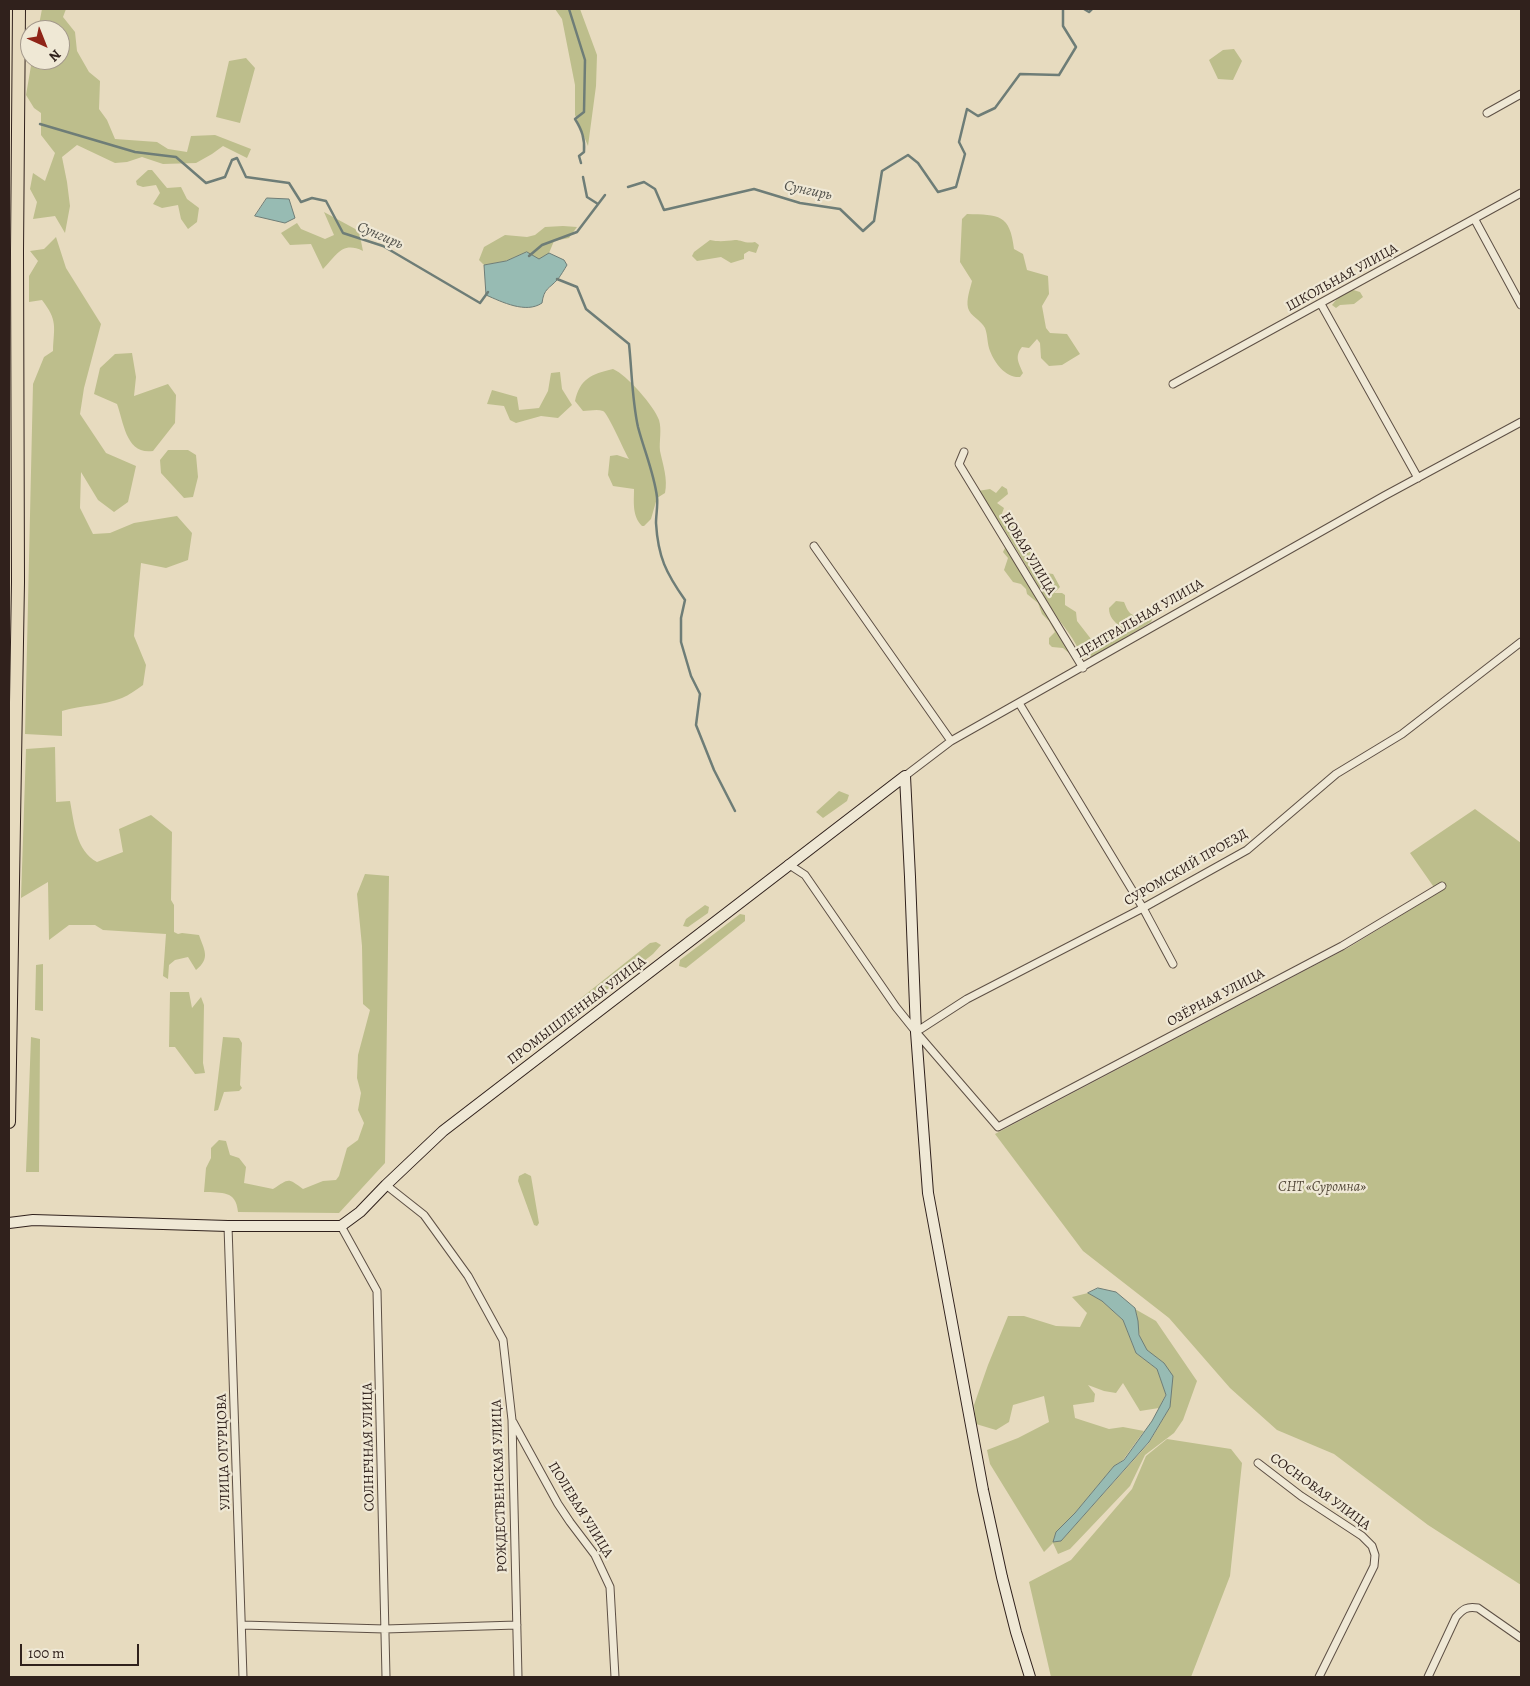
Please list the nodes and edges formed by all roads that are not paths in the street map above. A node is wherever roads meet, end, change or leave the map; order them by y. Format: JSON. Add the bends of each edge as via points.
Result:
{"nodes":[{"id":1,"x":19,"y":9,"type":"edge"},
{"id":2,"x":1521,"y":94,"type":"edge"},
{"id":3,"x":1487,"y":113,"type":"dead end"},
{"id":4,"x":1521,"y":193,"type":"edge"},
{"id":5,"x":1475,"y":220,"type":"junction"},
{"id":6,"x":1321,"y":304,"type":"junction"},
{"id":7,"x":1521,"y":305,"type":"edge"},
{"id":8,"x":1174,"y":384,"type":"dead end"},
{"id":9,"x":1521,"y":422,"type":"edge"},
{"id":10,"x":964,"y":452,"type":"dead end"},
{"id":11,"x":1418,"y":478,"type":"junction"},
{"id":12,"x":814,"y":546,"type":"dead end"},
{"id":13,"x":1521,"y":642,"type":"edge"},
{"id":14,"x":1082,"y":668,"type":"junction"},
{"id":15,"x":1019,"y":703,"type":"junction"},
{"id":16,"x":951,"y":741,"type":"junction"},
{"id":17,"x":905,"y":776,"type":"junction"},
{"id":18,"x":788,"y":864,"type":"junction"},
{"id":19,"x":1442,"y":886,"type":"dead end"},
{"id":20,"x":1143,"y":908,"type":"junction"},
{"id":21,"x":1173,"y":964,"type":"dead end"},
{"id":22,"x":916,"y":1032,"type":"junction"},
{"id":23,"x":9,"y":1122,"type":"edge"},
{"id":24,"x":386,"y":1185,"type":"junction"},
{"id":25,"x":9,"y":1223,"type":"edge"},
{"id":26,"x":228,"y":1226,"type":"junction"},
{"id":27,"x":341,"y":1226,"type":"junction"},
{"id":28,"x":512,"y":1420,"type":"junction"},
{"id":29,"x":1258,"y":1463,"type":"dead end"},
{"id":30,"x":242,"y":1625,"type":"junction"},
{"id":31,"x":517,"y":1625,"type":"junction"},
{"id":32,"x":385,"y":1629,"type":"junction"},
{"id":33,"x":1521,"y":1638,"type":"edge"},
{"id":34,"x":243,"y":1677,"type":"edge"},
{"id":35,"x":386,"y":1677,"type":"edge"},
{"id":36,"x":518,"y":1677,"type":"edge"},
{"id":37,"x":615,"y":1677,"type":"edge"},
{"id":38,"x":1030,"y":1677,"type":"edge"},
{"id":39,"x":1319,"y":1677,"type":"edge"},
{"id":40,"x":1428,"y":1677,"type":"edge"}],
"edges":[{"from":1,"to":23,"type":"highway","via":[[18,582]]},
{"from":2,"to":3,"type":"street"},
{"from":4,"to":5,"type":"street","name":"ШКОЛЬНАЯ УЛИЦА"},
{"from":5,"to":6,"type":"street","name":"ШКОЛЬНАЯ УЛИЦА"},
{"from":5,"to":7,"type":"street"},
{"from":6,"to":8,"type":"street","name":"ШКОЛЬНАЯ УЛИЦА"},
{"from":6,"to":11,"type":"street"},
{"from":9,"to":11,"type":"street","name":"ЦЕНТРАЛЬНАЯ УЛИЦА"},
{"from":10,"to":14,"type":"street","name":"НОВАЯ УЛИЦА","via":[[959,464]]},
{"from":11,"to":14,"type":"street","name":"ЦЕНТРАЛЬНАЯ УЛИЦА"},
{"from":12,"to":16,"type":"street"},
{"from":13,"to":20,"type":"street","name":"СУРОМСКИЙ ПРОЕЗД","via":[[1402,734],[1336,774],[1247,850]]},
{"from":14,"to":15,"type":"street","name":"ЦЕНТРАЛЬНАЯ УЛИЦА"},
{"from":15,"to":16,"type":"street","name":"ЦЕНТРАЛЬНАЯ УЛИЦА"},
{"from":15,"to":20,"type":"street"},
{"from":16,"to":17,"type":"street","name":"ЦЕНТРАЛЬНАЯ УЛИЦА"},
{"from":17,"to":18,"type":"street","name":"ЦЕНТРАЛЬНАЯ УЛИЦА"},
{"from":17,"to":22,"type":"street"},
{"from":18,"to":22,"type":"street","via":[[805,875]]},
{"from":18,"to":24,"type":"street","name":"ПРОМЫШЛЕННАЯ УЛИЦА","via":[[443,1131]]},
{"from":19,"to":22,"type":"street","name":"ОЗЁРНАЯ УЛИЦА","via":[[1342,946],[998,1127]]},
{"from":20,"to":21,"type":"street"},
{"from":20,"to":22,"type":"street","name":"СУРОМСКИЙ ПРОЕЗД","via":[[967,999]]},
{"from":22,"to":38,"type":"street","via":[[928,1192],[985,1500],[1004,1586]]},
{"from":24,"to":27,"type":"street","name":"ПРОМЫШЛЕННАЯ УЛИЦА"},
{"from":24,"to":28,"type":"street","name":"РОЖДЕСТВЕНСКАЯ УЛИЦА","via":[[424,1215],[468,1276],[503,1340]]},
{"from":25,"to":26,"type":"street","via":[[33,1220]]},
{"from":26,"to":27,"type":"street"},
{"from":26,"to":30,"type":"street","name":"УЛИЦА ОГУРЦОВА"},
{"from":27,"to":32,"type":"street","name":"СОЛНЕЧНАЯ УЛИЦА","via":[[378,1291]]},
{"from":28,"to":31,"type":"street","name":"РОЖДЕСТВЕНСКАЯ УЛИЦА"},
{"from":28,"to":37,"type":"street","name":"ПОЛЕВАЯ УЛИЦА","via":[[562,1510],[596,1555],[610,1587]]},
{"from":29,"to":39,"type":"street","name":"СОСНОВАЯ УЛИЦА","via":[[1300,1496],[1362,1536],[1372,1546],[1375,1555],[1374,1566]]},
{"from":30,"to":32,"type":"street"},
{"from":30,"to":34,"type":"street","name":"УЛИЦА ОГУРЦОВА"},
{"from":31,"to":32,"type":"street"},
{"from":31,"to":36,"type":"street","name":"РОЖДЕСТВЕНСКАЯ УЛИЦА"},
{"from":32,"to":35,"type":"street","name":"СОЛНЕЧНАЯ УЛИЦА"},
{"from":33,"to":40,"type":"street","via":[[1478,1608],[1462,1609]]}]}
